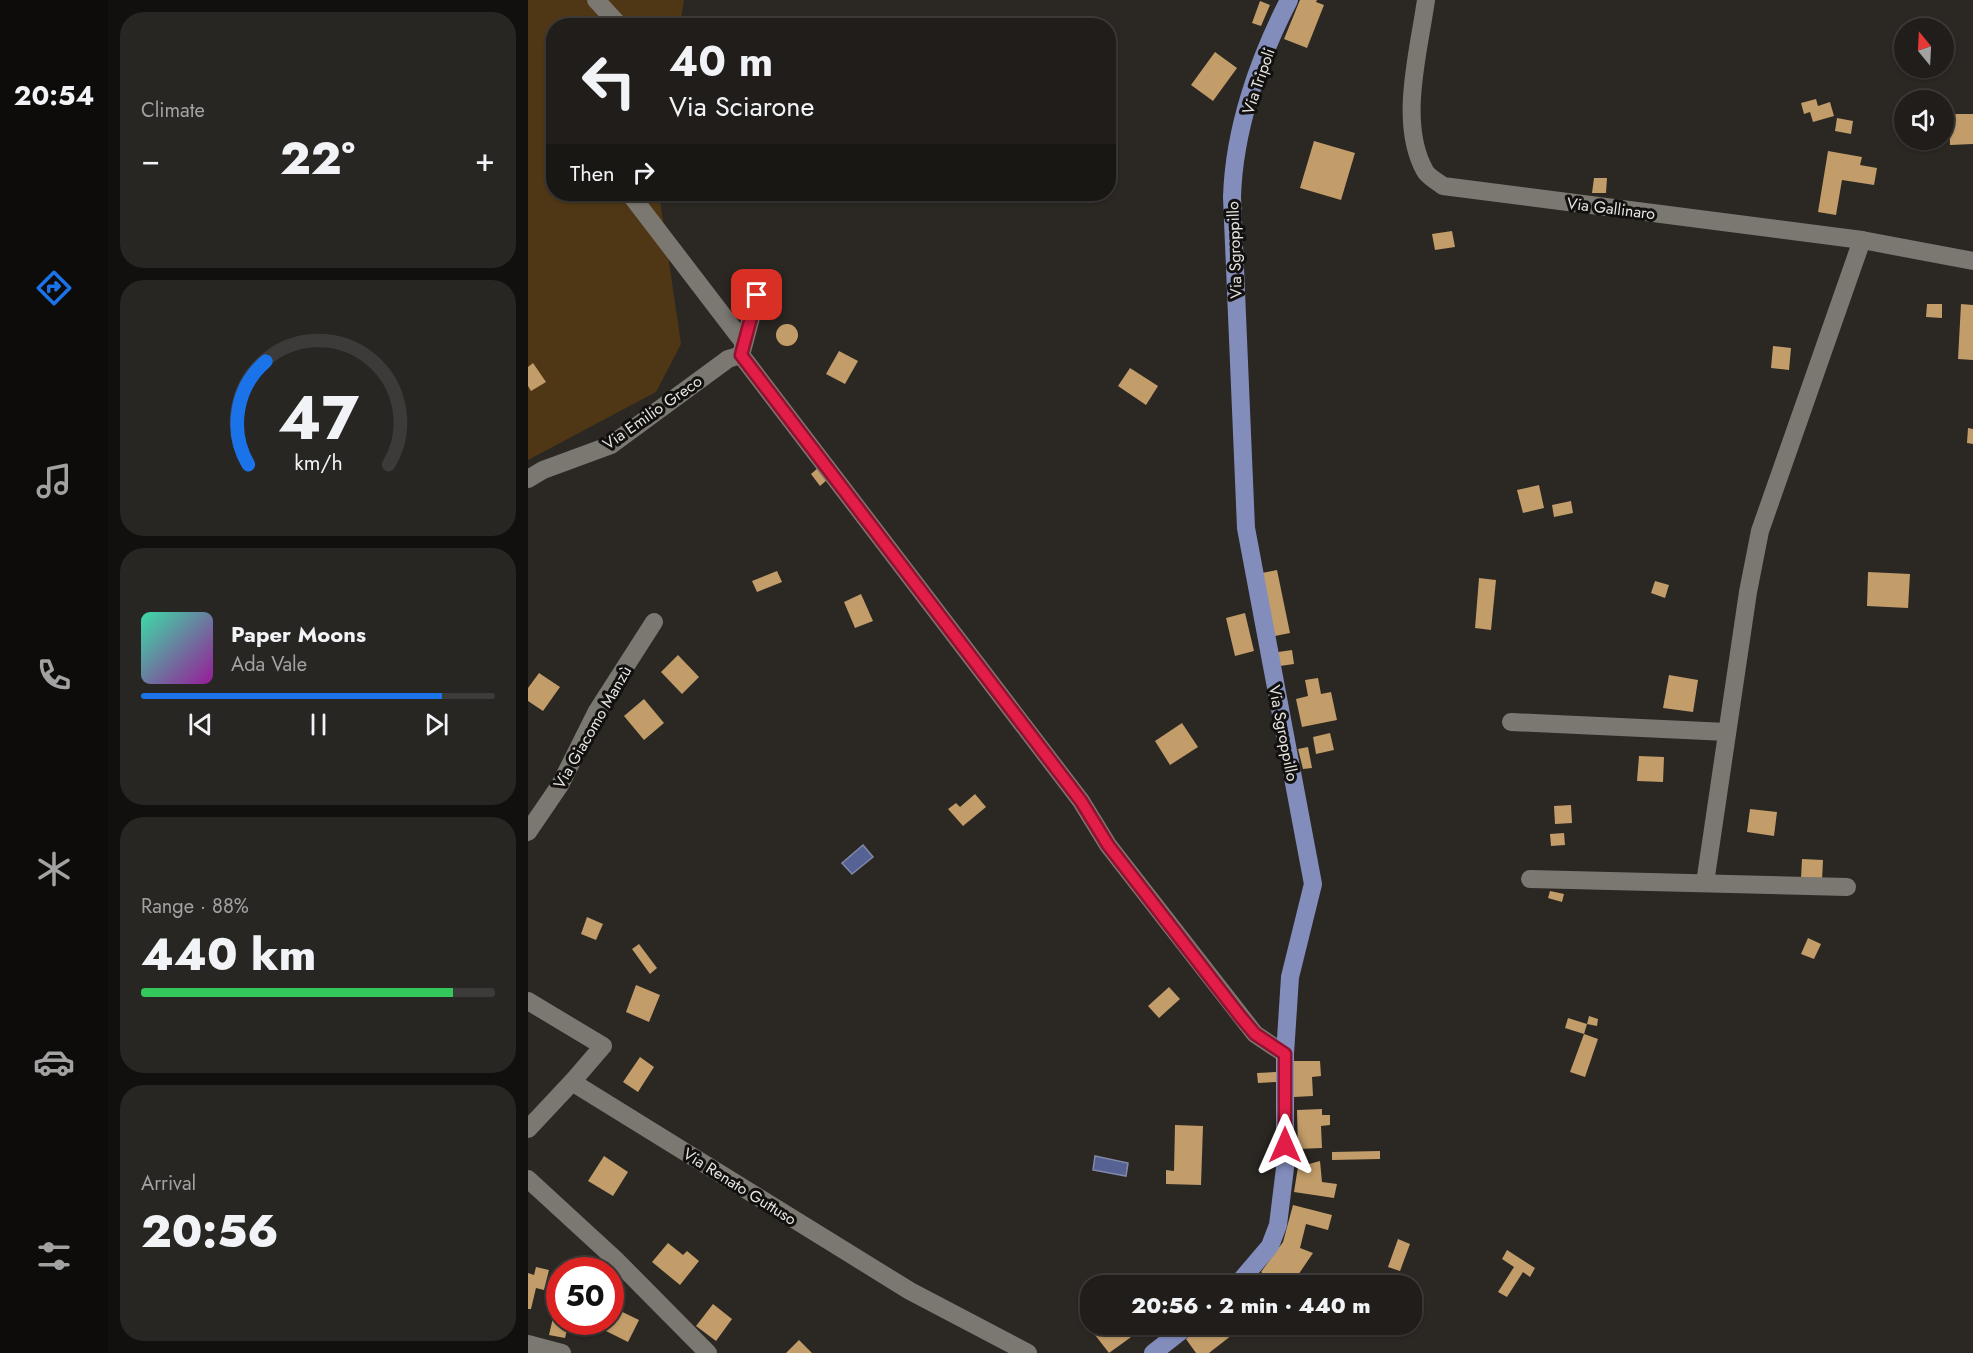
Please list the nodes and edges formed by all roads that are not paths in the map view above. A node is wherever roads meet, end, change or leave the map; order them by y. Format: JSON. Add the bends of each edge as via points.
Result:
{"nodes":[{"id":1,"x":596,"y":0,"type":"edge"},
{"id":2,"x":1289,"y":0,"type":"edge"},
{"id":3,"x":1426,"y":0,"type":"edge"},
{"id":4,"x":613,"y":18,"type":"edge"},
{"id":5,"x":1233,"y":163,"type":"joint"},
{"id":6,"x":635,"y":201,"type":"edge"},
{"id":7,"x":1862,"y":240,"type":"junction"},
{"id":8,"x":1973,"y":261,"type":"edge"},
{"id":9,"x":757,"y":295,"type":"dead end"},
{"id":10,"x":743,"y":349,"type":"junction"},
{"id":11,"x":528,"y":480,"type":"edge"},
{"id":12,"x":654,"y":622,"type":"dead end"},
{"id":13,"x":1511,"y":722,"type":"dead end"},
{"id":14,"x":1727,"y":732,"type":"junction"},
{"id":15,"x":528,"y":832,"type":"edge"},
{"id":16,"x":1530,"y":879,"type":"dead end"},
{"id":17,"x":1705,"y":883,"type":"junction"},
{"id":18,"x":1847,"y":887,"type":"dead end"},
{"id":19,"x":528,"y":1001,"type":"edge"},
{"id":20,"x":1285,"y":1054,"type":"junction"},
{"id":21,"x":572,"y":1082,"type":"junction"},
{"id":22,"x":528,"y":1129,"type":"edge"},
{"id":23,"x":528,"y":1179,"type":"edge"},
{"id":24,"x":1245,"y":1275,"type":"edge"},
{"id":25,"x":1176,"y":1335,"type":"edge"},
{"id":26,"x":528,"y":1344,"type":"edge"},
{"id":27,"x":562,"y":1353,"type":"edge"},
{"id":28,"x":708,"y":1353,"type":"edge"},
{"id":29,"x":1028,"y":1353,"type":"edge"},
{"id":30,"x":1153,"y":1353,"type":"edge"}],
"edges":[{"from":1,"to":4,"type":"street"},
{"from":2,"to":5,"type":"main road","name":"Via Tripoli","via":[[1253,88]]},
{"from":3,"to":7,"type":"street","name":"Via Gallinaro","via":[[1410,106],[1417,151],[1426,173],[1443,186]]},
{"from":5,"to":20,"type":"main road","name":"Via Sgroppillo","via":[[1246,528],[1313,884],[1290,977]]},
{"from":6,"to":10,"type":"street"},
{"from":7,"to":8,"type":"street","name":"Via Gallinaro"},
{"from":7,"to":14,"type":"street","via":[[1760,531]]},
{"from":9,"to":10,"type":"street"},
{"from":10,"to":11,"type":"street","name":"Via Emilio Greco","via":[[611,445],[543,470]]},
{"from":10,"to":20,"type":"street","via":[[1081,801],[1108,845],[1255,1034]]},
{"from":12,"to":15,"type":"street","name":"Via Giacomo Manzù","via":[[597,711],[560,785]]},
{"from":13,"to":14,"type":"street"},
{"from":14,"to":17,"type":"street"},
{"from":16,"to":17,"type":"street"},
{"from":17,"to":18,"type":"street"},
{"from":19,"to":21,"type":"street","via":[[603,1046]]},
{"from":20,"to":24,"type":"main road","name":"Via Sgroppillo","via":[[1285,1168],[1278,1225],[1270,1246]]},
{"from":21,"to":22,"type":"street"},
{"from":21,"to":29,"type":"street","name":"Via Renato Guttuso","via":[[909,1291]]},
{"from":23,"to":28,"type":"street","via":[[615,1258]]},
{"from":25,"to":30,"type":"main road"},
{"from":26,"to":27,"type":"street"}]}
